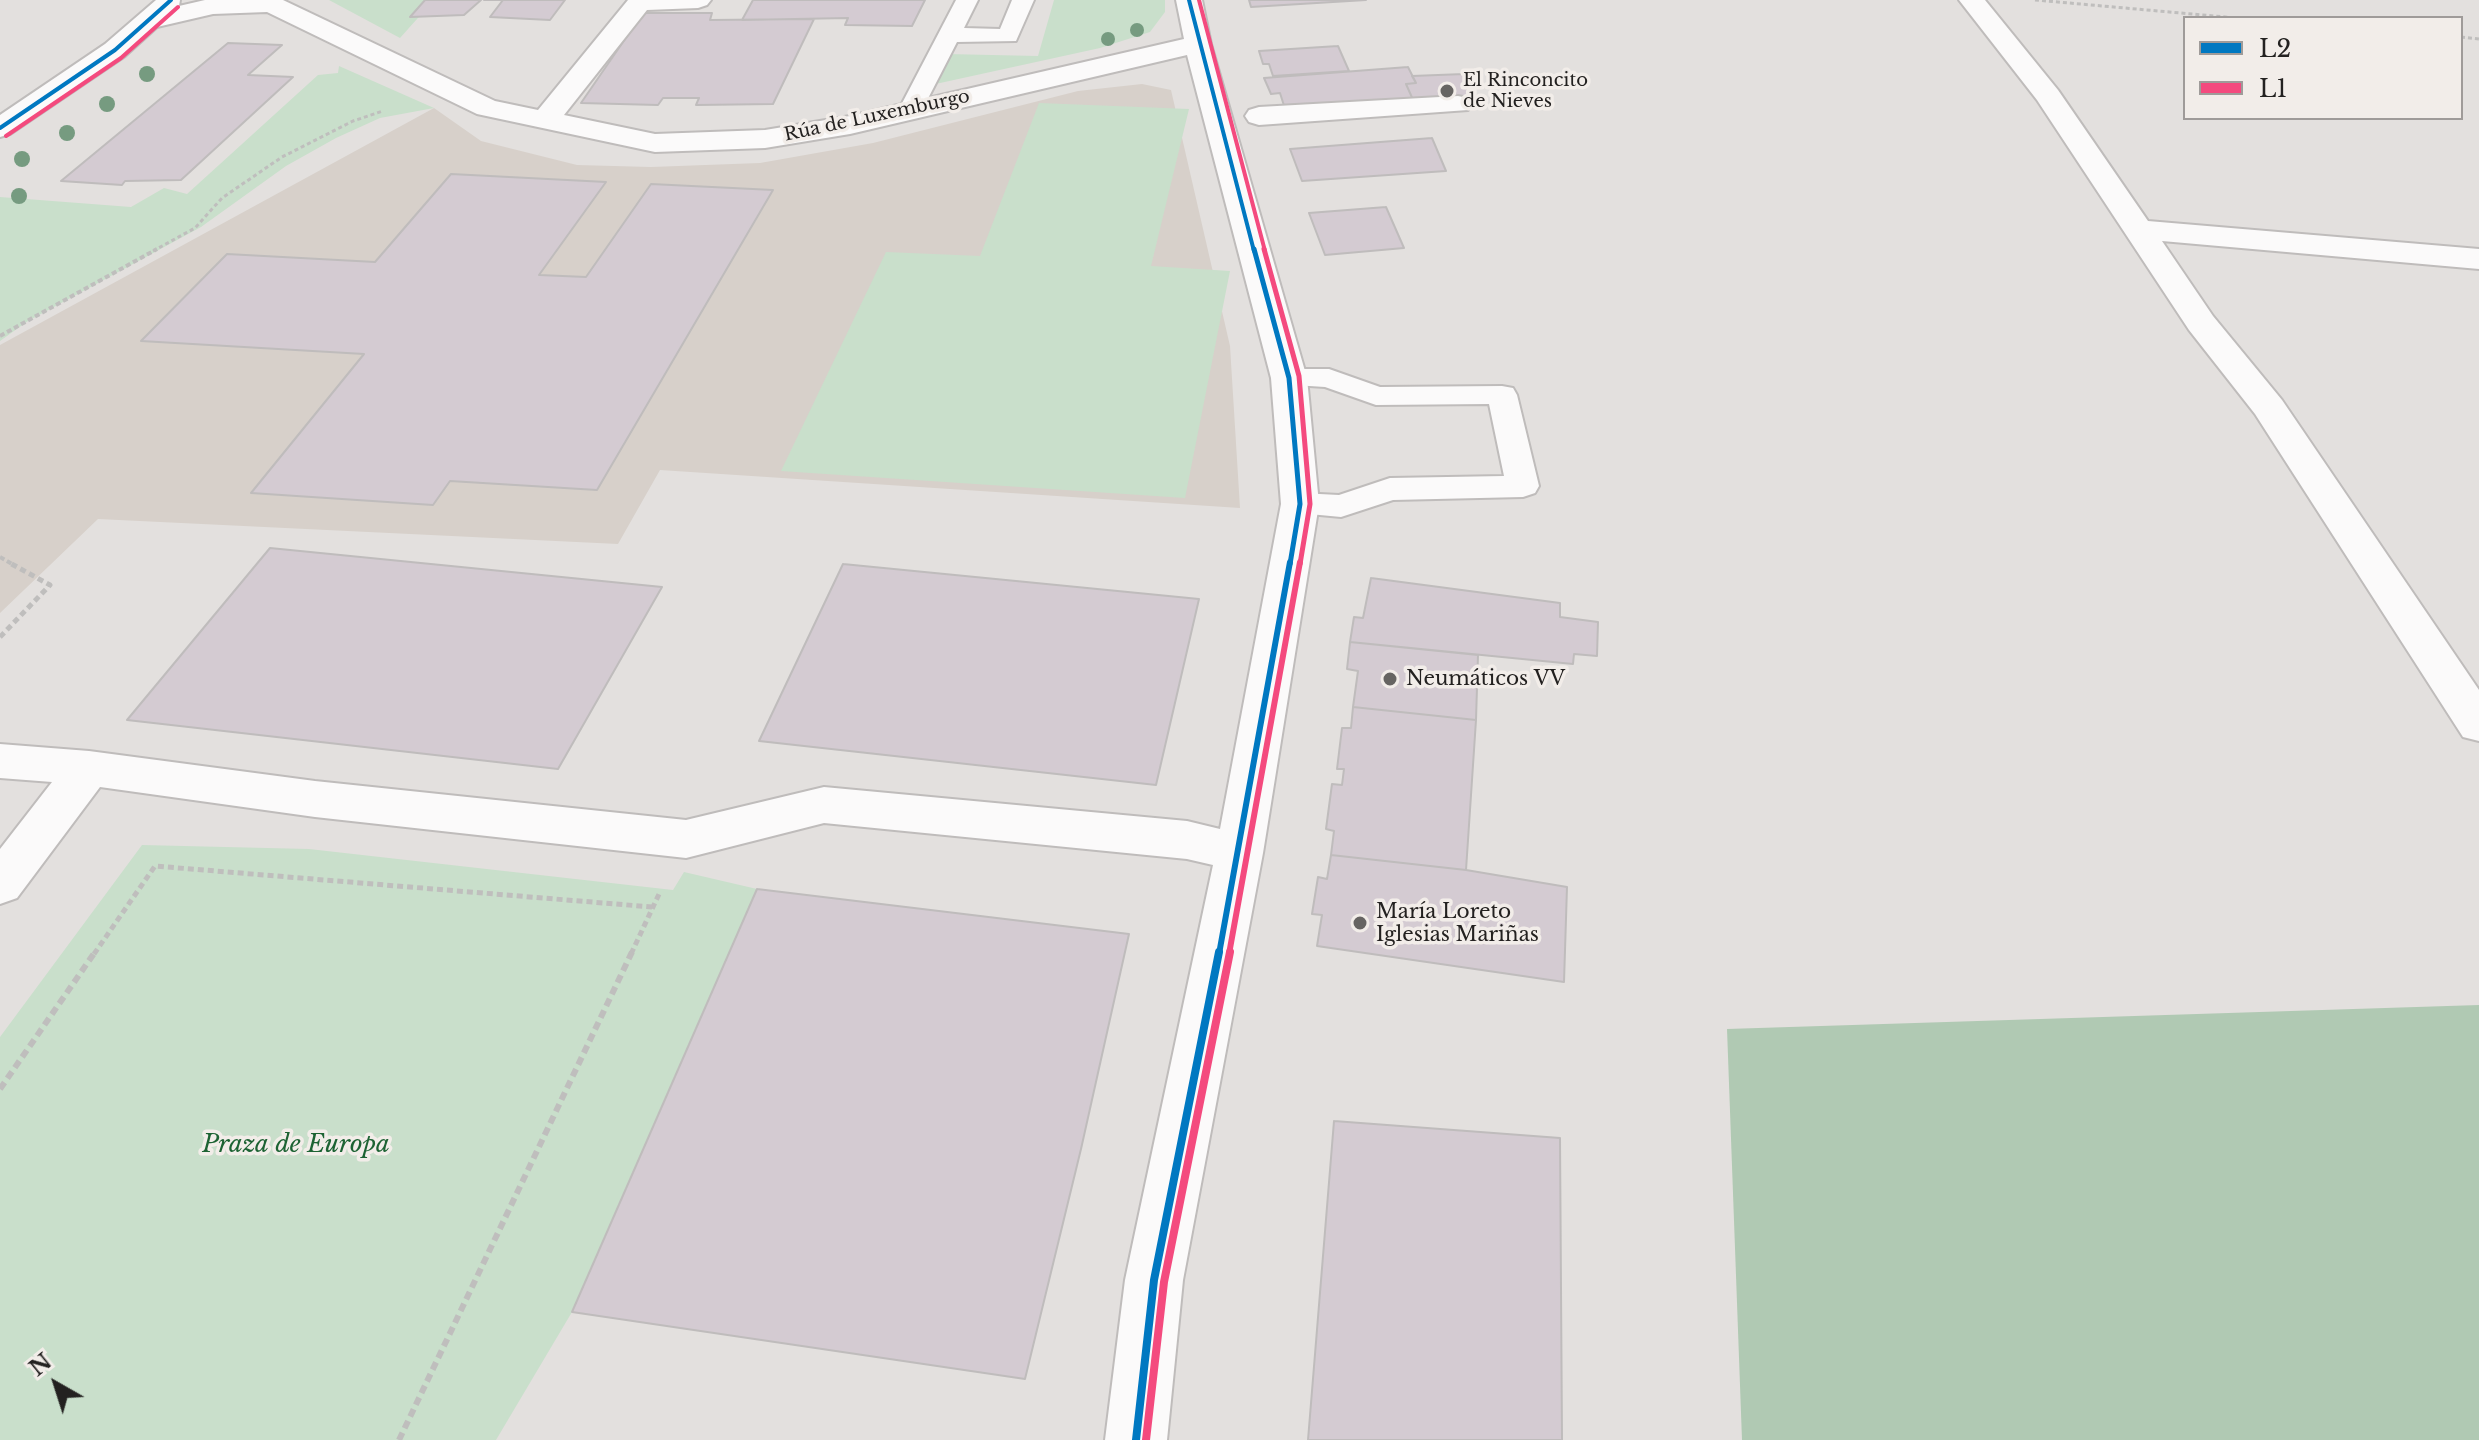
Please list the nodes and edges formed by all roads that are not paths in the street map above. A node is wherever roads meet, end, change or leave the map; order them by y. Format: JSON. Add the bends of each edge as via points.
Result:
{"nodes":[{"id":1,"x":171,"y":0,"type":"edge"},
{"id":2,"x":698,"y":0,"type":"edge"},
{"id":3,"x":967,"y":0,"type":"edge"},
{"id":4,"x":1023,"y":0,"type":"edge"},
{"id":5,"x":1189,"y":0,"type":"edge"},
{"id":6,"x":1972,"y":0,"type":"edge"},
{"id":7,"x":641,"y":1,"type":"edge"},
{"id":8,"x":148,"y":21,"type":"junction"},
{"id":9,"x":948,"y":35,"type":"junction"},
{"id":10,"x":1198,"y":44,"type":"junction"},
{"id":11,"x":1458,"y":104,"type":"dead end"},
{"id":12,"x":910,"y":111,"type":"junction"},
{"id":13,"x":1259,"y":116,"type":"dead end"},
{"id":14,"x":545,"y":120,"type":"junction"},
{"id":15,"x":0,"y":128,"type":"edge"},
{"id":16,"x":2141,"y":230,"type":"junction"},
{"id":17,"x":2479,"y":259,"type":"edge"},
{"id":18,"x":1289,"y":378,"type":"junction"},
{"id":19,"x":1300,"y":504,"type":"junction"},
{"id":20,"x":2479,"y":725,"type":"edge"},
{"id":21,"x":0,"y":761,"type":"edge"},
{"id":22,"x":89,"y":768,"type":"junction"},
{"id":23,"x":1239,"y":853,"type":"junction"},
{"id":24,"x":0,"y":884,"type":"edge"},
{"id":25,"x":1136,"y":1440,"type":"edge"}],
"edges":[{"from":1,"to":8,"type":"street"},
{"from":2,"to":7,"type":"street"},
{"from":3,"to":9,"type":"lane"},
{"from":4,"to":9,"type":"lane","via":[[1008,36]]},
{"from":5,"to":10,"type":"street"},
{"from":6,"to":16,"type":"street","via":[[2048,96]]},
{"from":7,"to":14,"type":"street"},
{"from":8,"to":14,"type":"street","name":"Rúa de Luxemburgo","via":[[213,6],[271,4],[487,108]]},
{"from":8,"to":15,"type":"street","via":[[115,50]]},
{"from":9,"to":12,"type":"lane"},
{"from":10,"to":12,"type":"street","name":"Rúa de Luxemburgo"},
{"from":10,"to":18,"type":"street"},
{"from":11,"to":13,"type":"street"},
{"from":12,"to":14,"type":"street","name":"Rúa de Luxemburgo","via":[[765,139],[655,143]]},
{"from":16,"to":17,"type":"street"},
{"from":16,"to":20,"type":"street","via":[[2201,323],[2269,408]]},
{"from":18,"to":19,"type":"street"},
{"from":18,"to":19,"type":"lane","via":[[1329,378],[1376,396],[1502,395],[1523,486],[1390,489],[1341,506]]},
{"from":19,"to":23,"type":"street"},
{"from":21,"to":22,"type":"street"},
{"from":22,"to":23,"type":"street","via":[[315,799],[686,839],[824,805],[1187,840]]},
{"from":22,"to":24,"type":"street"},
{"from":23,"to":25,"type":"street","via":[[1154,1280]]}]}
